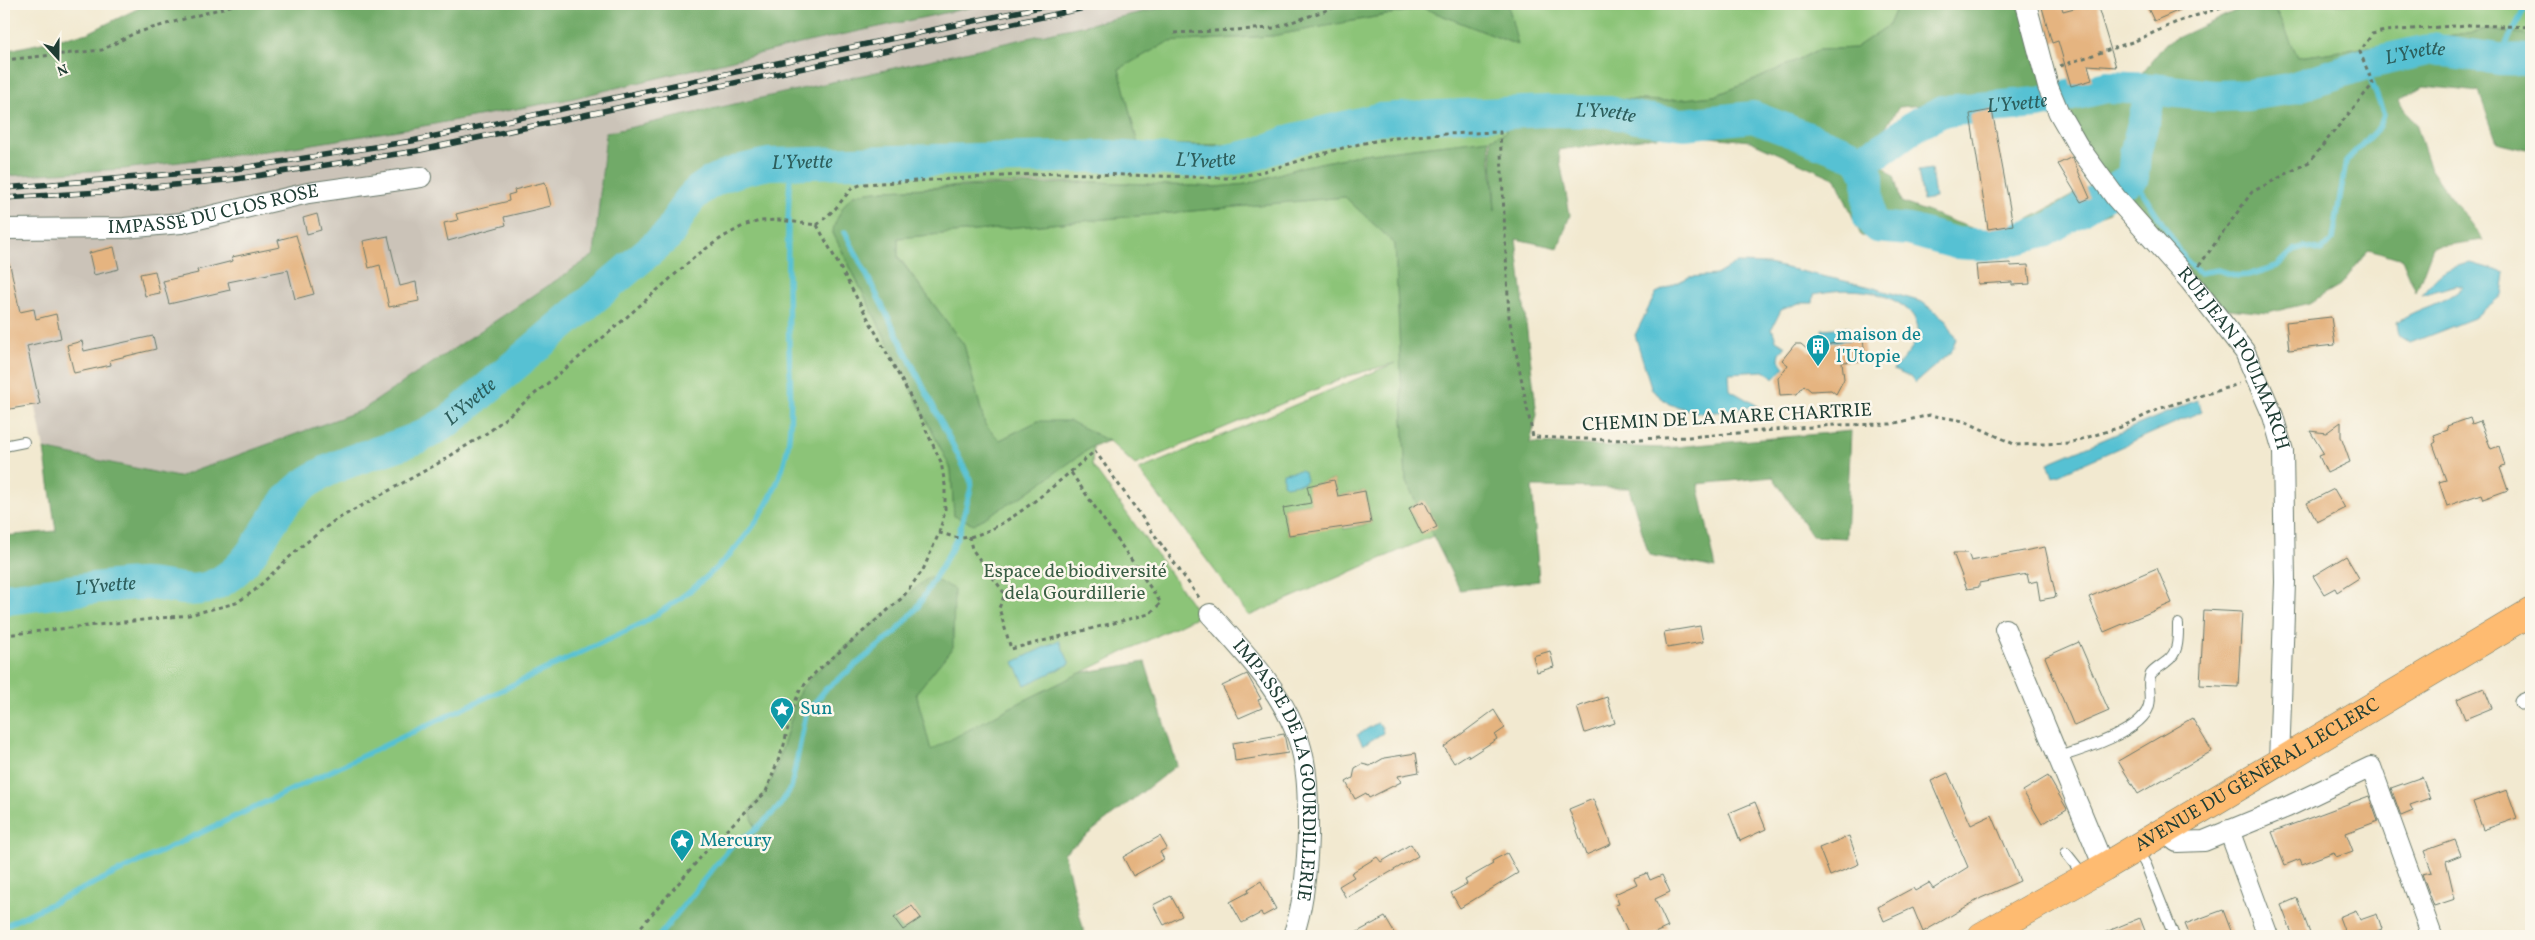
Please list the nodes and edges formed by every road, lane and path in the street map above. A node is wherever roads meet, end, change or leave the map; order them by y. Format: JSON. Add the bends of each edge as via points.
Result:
{"nodes":[{"id":1,"x":236,"y":4,"type":"edge"},
{"id":2,"x":1345,"y":4,"type":"edge"},
{"id":3,"x":2026,"y":4,"type":"edge"},
{"id":4,"x":2231,"y":4,"type":"edge"},
{"id":5,"x":2531,"y":27,"type":"edge"},
{"id":6,"x":1174,"y":33,"type":"dead end"},
{"id":7,"x":4,"y":60,"type":"edge"},
{"id":8,"x":2046,"y":80,"type":"junction"},
{"id":9,"x":422,"y":177,"type":"dead end"},
{"id":10,"x":817,"y":225,"type":"junction"},
{"id":11,"x":4,"y":229,"type":"edge"},
{"id":12,"x":2200,"y":265,"type":"dead end"},
{"id":13,"x":2257,"y":378,"type":"junction"},
{"id":14,"x":24,"y":442,"type":"dead end"},
{"id":15,"x":4,"y":446,"type":"edge"},
{"id":16,"x":1070,"y":471,"type":"junction"},
{"id":17,"x":940,"y":533,"type":"junction"},
{"id":18,"x":969,"y":536,"type":"junction"},
{"id":19,"x":2531,"y":612,"type":"edge"},
{"id":20,"x":1210,"y":614,"type":"joint"},
{"id":21,"x":2178,"y":624,"type":"dead end"},
{"id":22,"x":2005,"y":629,"type":"dead end"},
{"id":23,"x":4,"y":635,"type":"edge"},
{"id":24,"x":2059,"y":757,"type":"junction"},
{"id":25,"x":2279,"y":763,"type":"junction"},
{"id":26,"x":2163,"y":830,"type":"junction"},
{"id":27,"x":2229,"y":830,"type":"junction"},
{"id":28,"x":2136,"y":847,"type":"junction"},
{"id":29,"x":2066,"y":853,"type":"dead end"},
{"id":30,"x":2095,"y":872,"type":"junction"},
{"id":31,"x":633,"y":936,"type":"edge"},
{"id":32,"x":1292,"y":936,"type":"edge"},
{"id":33,"x":1982,"y":936,"type":"edge"},
{"id":34,"x":2174,"y":936,"type":"edge"},
{"id":35,"x":2268,"y":936,"type":"edge"},
{"id":36,"x":2432,"y":936,"type":"edge"}],
"edges":[{"from":1,"to":7,"type":"path","via":[[135,34],[102,50]]},
{"from":2,"to":6,"type":"path","via":[[1274,28]]},
{"from":3,"to":8,"type":"street","name":"RUE JEAN POULMARCH"},
{"from":4,"to":8,"type":"path","via":[[2177,22]]},
{"from":5,"to":12,"type":"path","via":[[2502,25],[2372,34],[2360,52],[2373,84],[2308,162],[2252,192]]},
{"from":8,"to":13,"type":"street","name":"RUE JEAN POULMARCH","via":[[2059,113],[2098,176],[2228,328],[2245,352]]},
{"from":9,"to":11,"type":"street","name":"IMPASSE DU CLOS ROSE","via":[[308,193],[181,223],[124,228]]},
{"from":10,"to":13,"type":"path","name":"CHEMIN DE LA MARE CHARTRIE","via":[[852,188],[863,184],[1056,173],[1228,178],[1248,176],[1390,138],[1500,132],[1509,317],[1534,437],[1611,440],[1689,437],[1826,425],[1891,424],[1930,415],[1964,421],[2016,445],[2069,444],[2122,427],[2161,408],[2205,397]]},
{"from":10,"to":17,"type":"path","via":[[908,392],[941,462],[945,485]]},
{"from":10,"to":23,"type":"path","via":[[760,221],[743,226],[697,255],[490,431],[322,530],[236,603],[189,615]]},
{"from":13,"to":25,"type":"street","name":"RUE JEAN POULMARCH","via":[[2283,451],[2285,582]]},
{"from":14,"to":15,"type":"lane"},
{"from":16,"to":18,"type":"path","via":[[1004,523]]},
{"from":16,"to":18,"type":"path","via":[[1162,603],[1149,614],[1011,649],[1000,608],[1005,594],[972,549]]},
{"from":16,"to":20,"type":"path","via":[[1095,452]]},
{"from":17,"to":18,"type":"path","via":[[961,538]]},
{"from":17,"to":31,"type":"path","via":[[923,570],[902,598],[816,672],[800,690],[766,792],[714,843]]},
{"from":19,"to":25,"type":"main road","name":"AVENUE DU GÉNÉRAL LECLERC"},
{"from":20,"to":32,"type":"street","name":"IMPASSE DE LA GOURDILLERIE","via":[[1251,660],[1276,694],[1296,730],[1308,800],[1308,856]]},
{"from":21,"to":24,"type":"lane","via":[[2178,647],[2171,659],[2149,678],[2149,706],[2141,719],[2130,729]]},
{"from":22,"to":24,"type":"street"},
{"from":24,"to":30,"type":"street"},
{"from":25,"to":26,"type":"main road","name":"AVENUE DU GÉNÉRAL LECLERC"},
{"from":26,"to":27,"type":"street","via":[[2177,842],[2204,841]]},
{"from":26,"to":28,"type":"main road","name":"AVENUE DU GÉNÉRAL LECLERC"},
{"from":27,"to":35,"type":"street"},
{"from":27,"to":36,"type":"street","via":[[2371,767]]},
{"from":28,"to":30,"type":"main road","name":"AVENUE DU GÉNÉRAL LECLERC"},
{"from":28,"to":34,"type":"lane"},
{"from":29,"to":30,"type":"lane"},
{"from":30,"to":33,"type":"main road","name":"AVENUE DU GÉNÉRAL LECLERC"}]}
